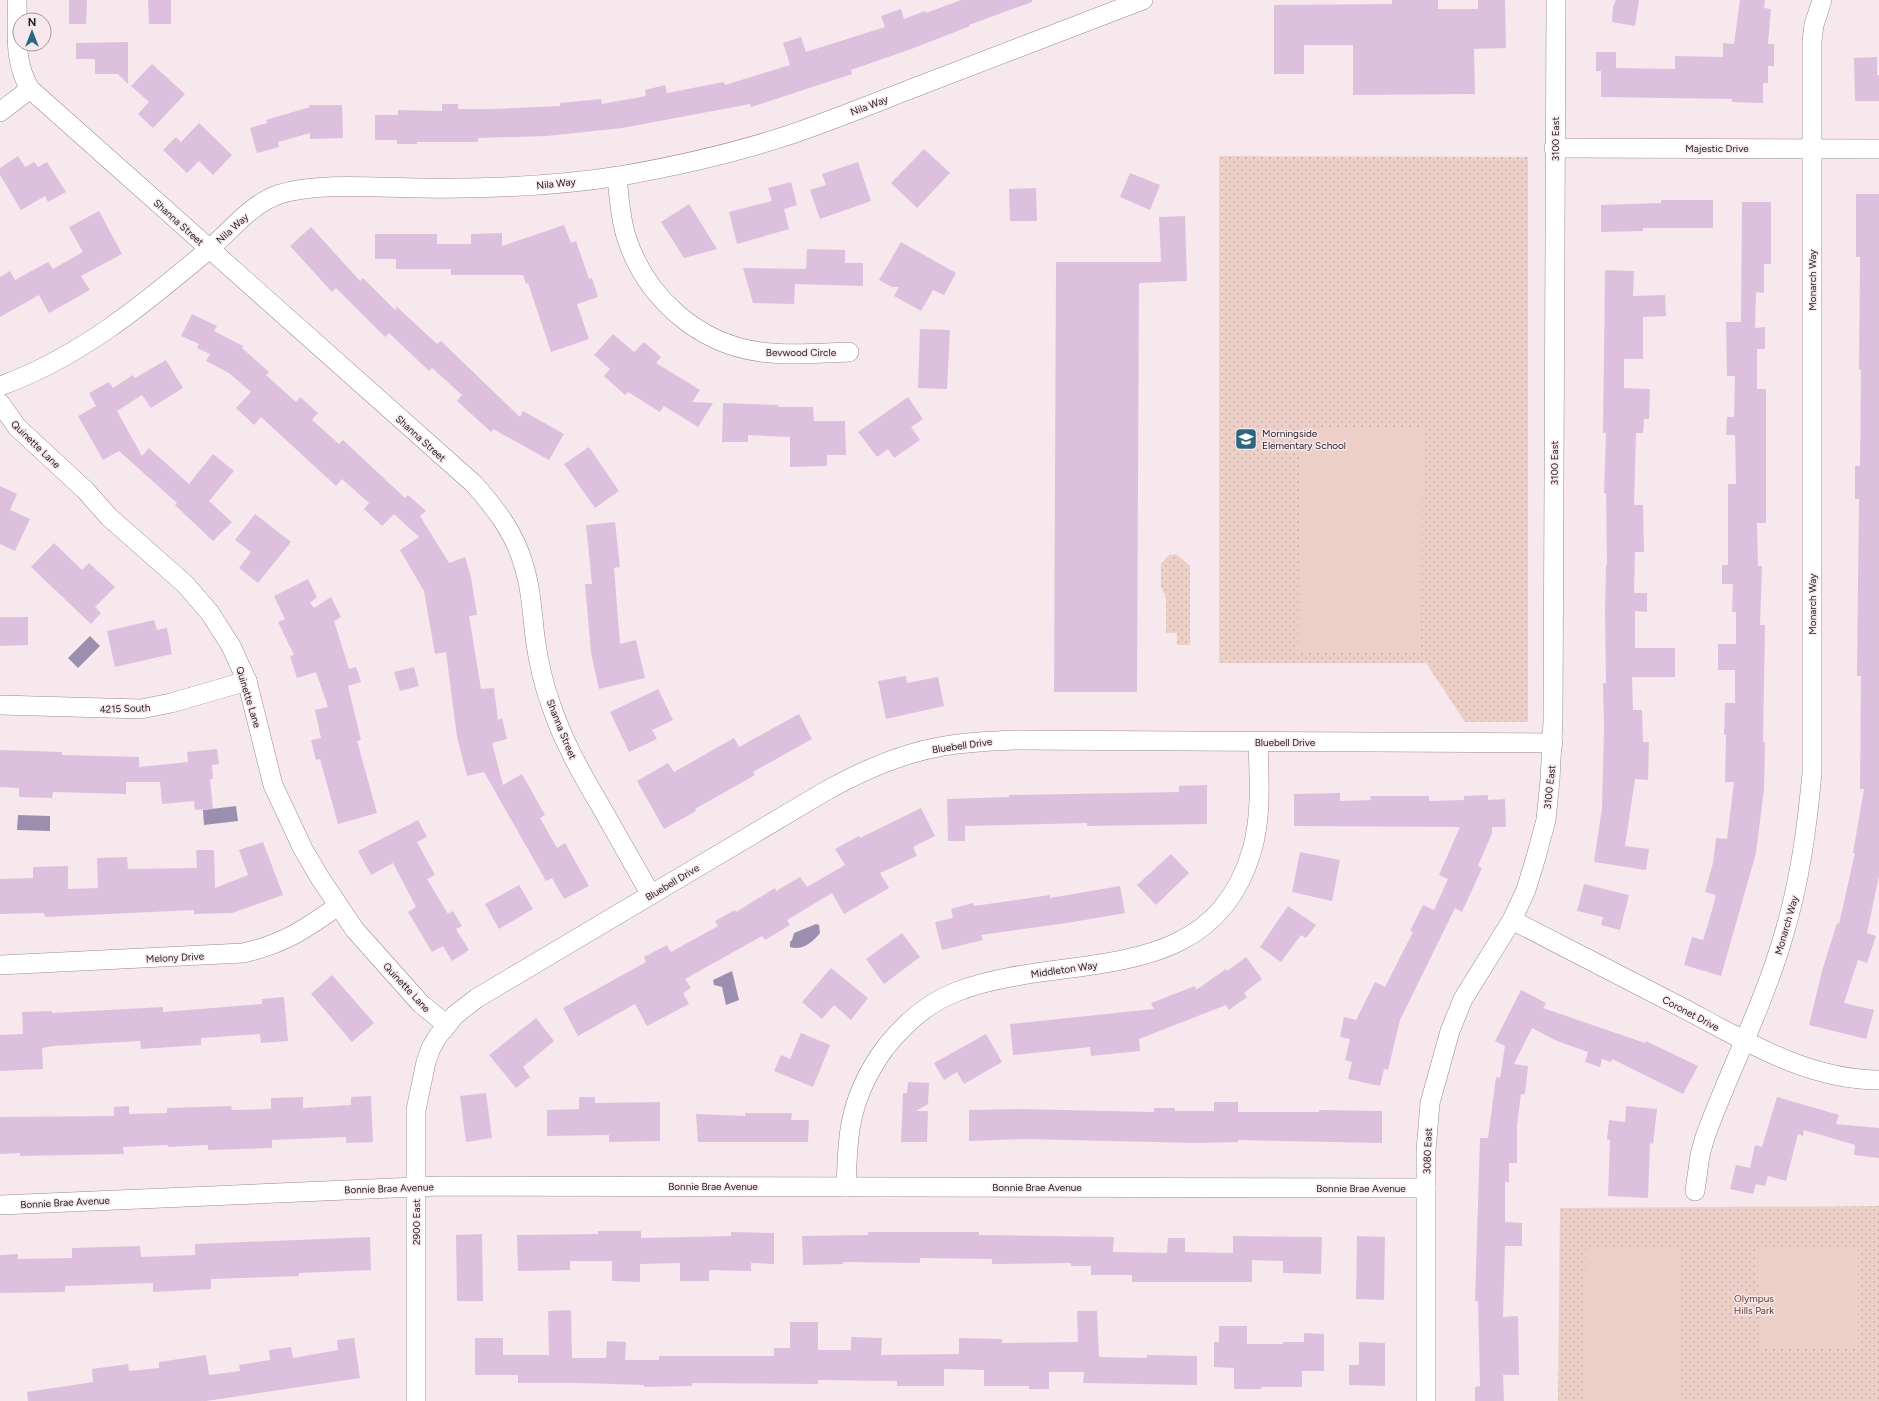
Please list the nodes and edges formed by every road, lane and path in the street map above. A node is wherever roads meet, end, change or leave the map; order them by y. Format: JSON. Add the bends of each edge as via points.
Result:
{"nodes":[{"id":1,"x":17,"y":0,"type":"edge"},
{"id":2,"x":1143,"y":0,"type":"edge"},
{"id":3,"x":1556,"y":0,"type":"edge"},
{"id":4,"x":1822,"y":0,"type":"edge"},
{"id":5,"x":30,"y":89,"type":"junction"},
{"id":6,"x":0,"y":112,"type":"edge"},
{"id":7,"x":1554,"y":148,"type":"junction"},
{"id":8,"x":1812,"y":148,"type":"junction"},
{"id":9,"x":1879,"y":148,"type":"edge"},
{"id":10,"x":617,"y":176,"type":"junction"},
{"id":11,"x":209,"y":249,"type":"junction"},
{"id":12,"x":850,"y":352,"type":"dead end"},
{"id":13,"x":0,"y":386,"type":"edge"},
{"id":14,"x":0,"y":403,"type":"edge"},
{"id":15,"x":247,"y":681,"type":"junction"},
{"id":16,"x":0,"y":705,"type":"edge"},
{"id":17,"x":1258,"y":742,"type":"junction"},
{"id":18,"x":1553,"y":744,"type":"junction"},
{"id":19,"x":650,"y":895,"type":"junction"},
{"id":20,"x":338,"y":906,"type":"junction"},
{"id":21,"x":1512,"y":920,"type":"junction"},
{"id":22,"x":0,"y":965,"type":"edge"},
{"id":23,"x":447,"y":1025,"type":"junction"},
{"id":24,"x":1743,"y":1041,"type":"junction"},
{"id":25,"x":1879,"y":1080,"type":"edge"},
{"id":26,"x":416,"y":1187,"type":"junction"},
{"id":27,"x":846,"y":1187,"type":"junction"},
{"id":28,"x":1426,"y":1188,"type":"junction"},
{"id":29,"x":1694,"y":1190,"type":"dead end"},
{"id":30,"x":0,"y":1205,"type":"edge"},
{"id":31,"x":416,"y":1401,"type":"edge"},
{"id":32,"x":1426,"y":1401,"type":"edge"}],
"edges":[{"from":1,"to":5,"type":"street","via":[[18,58],[22,76]]},
{"from":2,"to":10,"type":"street","name":"Nila Way","via":[[788,135],[720,155]]},
{"from":3,"to":7,"type":"street","name":"3100 East"},
{"from":4,"to":8,"type":"street","name":"Monarch Way","via":[[1812,42]]},
{"from":5,"to":6,"type":"street"},
{"from":5,"to":11,"type":"street","name":"Shanna Street"},
{"from":7,"to":8,"type":"street","name":"Majestic Drive"},
{"from":7,"to":18,"type":"street","name":"3100 East"},
{"from":8,"to":9,"type":"street","name":"Majestic Drive"},
{"from":8,"to":24,"type":"street","name":"Monarch Way","via":[[1812,773],[1807,827],[1795,895],[1771,973]]},
{"from":10,"to":11,"type":"street","name":"Nila Way","via":[[516,187],[295,190],[263,202]]},
{"from":10,"to":12,"type":"street","name":"Bevwood Circle","via":[[621,216],[632,254],[652,288],[682,319],[700,331],[740,348],[782,354]]},
{"from":11,"to":13,"type":"street","name":"Nila Way","via":[[104,332],[40,369]]},
{"from":11,"to":19,"type":"street","name":"Shanna Street","via":[[474,484],[503,519],[523,562],[529,584],[535,639],[542,673],[561,733],[574,761]]},
{"from":14,"to":15,"type":"street","name":"Quinette Lane","via":[[24,434],[86,491],[109,517],[198,598],[231,646]]},
{"from":15,"to":16,"type":"street","name":"4215 South","via":[[172,703],[141,709]]},
{"from":15,"to":20,"type":"street","name":"Quinette Lane","via":[[273,785],[303,848]]},
{"from":17,"to":18,"type":"street","name":"Bluebell Drive"},
{"from":17,"to":19,"type":"street","name":"Bluebell Drive","via":[[1014,740],[968,742],[924,750],[880,765],[837,784]]},
{"from":17,"to":27,"type":"street","name":"Middleton Way","via":[[1258,811],[1253,849],[1246,869],[1226,903],[1195,932],[1162,950],[1125,960],[996,979],[955,992],[923,1010],[892,1039],[879,1056],[860,1092],[851,1123]]},
{"from":18,"to":21,"type":"street","name":"3100 East","via":[[1546,820],[1526,890]]},
{"from":19,"to":23,"type":"street","name":"Bluebell Drive","via":[[477,998],[465,1006]]},
{"from":20,"to":22,"type":"street","name":"Melony Drive","via":[[290,938],[243,953]]},
{"from":20,"to":23,"type":"street","name":"Quinette Lane","via":[[355,930],[421,1004]]},
{"from":21,"to":24,"type":"street","name":"Coronet Drive"},
{"from":21,"to":28,"type":"street","name":"3080 East","via":[[1463,999],[1450,1031],[1430,1103]]},
{"from":23,"to":26,"type":"street","name":"2900 East","via":[[431,1048],[416,1110]]},
{"from":24,"to":25,"type":"street","name":"Coronet Drive","via":[[1798,1065],[1836,1076]]},
{"from":24,"to":29,"type":"street","name":"Monarch Way","via":[[1705,1137]]},
{"from":26,"to":27,"type":"street","name":"Bonnie Brae Avenue"},
{"from":26,"to":30,"type":"street","name":"Bonnie Brae Avenue"},
{"from":26,"to":31,"type":"street","name":"2900 East"},
{"from":27,"to":28,"type":"street","name":"Bonnie Brae Avenue"},
{"from":28,"to":32,"type":"street","name":"3080 East"}]}
